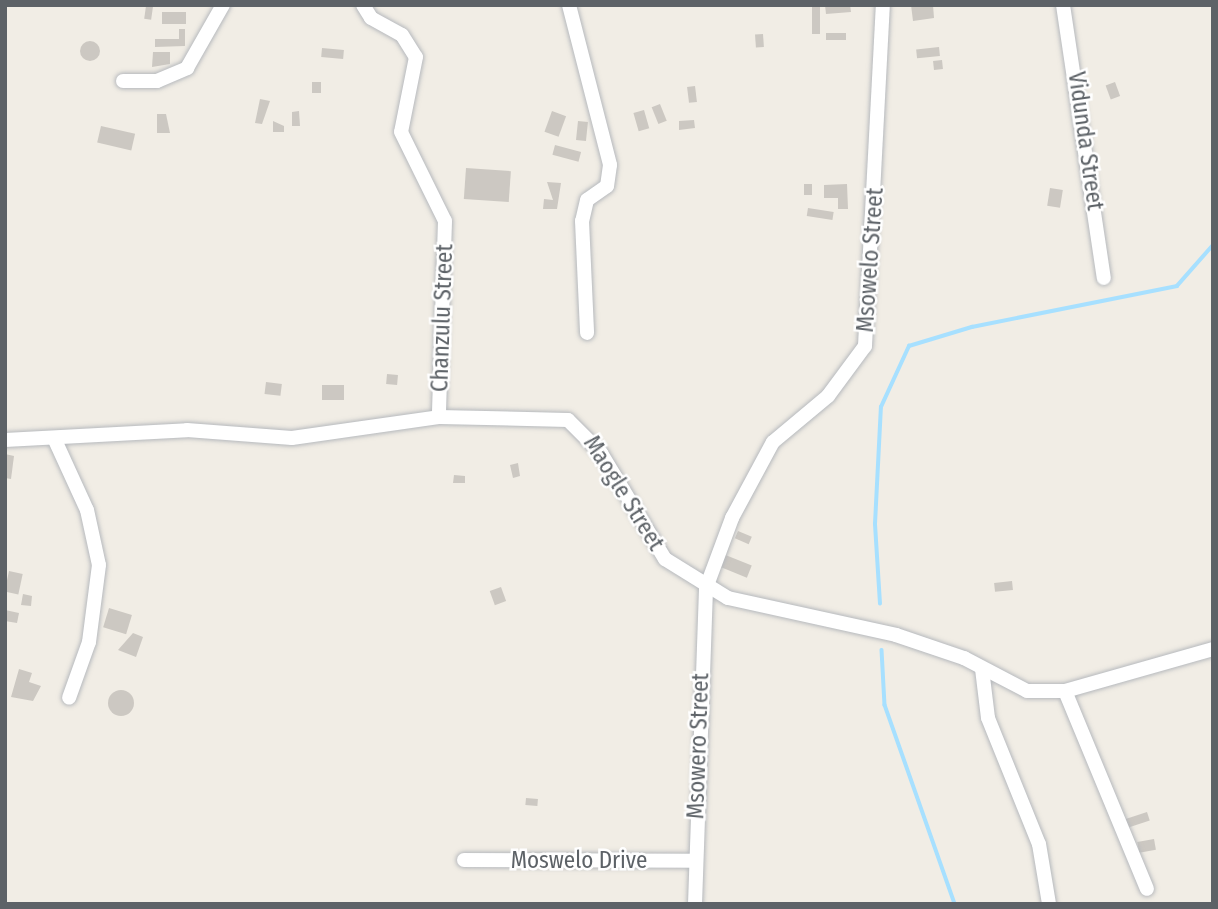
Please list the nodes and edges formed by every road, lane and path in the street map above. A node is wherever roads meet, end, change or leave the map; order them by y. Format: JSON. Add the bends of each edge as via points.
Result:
{"nodes":[{"id":1,"x":222,"y":5,"type":"edge"},
{"id":2,"x":363,"y":5,"type":"edge"},
{"id":3,"x":569,"y":5,"type":"edge"},
{"id":4,"x":883,"y":5,"type":"edge"},
{"id":5,"x":1063,"y":5,"type":"edge"},
{"id":6,"x":123,"y":81,"type":"dead end"},
{"id":7,"x":1104,"y":278,"type":"dead end"},
{"id":8,"x":587,"y":333,"type":"dead end"},
{"id":9,"x":439,"y":417,"type":"junction"},
{"id":10,"x":54,"y":438,"type":"junction"},
{"id":11,"x":5,"y":440,"type":"edge"},
{"id":12,"x":706,"y":589,"type":"junction"},
{"id":13,"x":1213,"y":649,"type":"edge"},
{"id":14,"x":982,"y":669,"type":"junction"},
{"id":15,"x":1065,"y":691,"type":"junction"},
{"id":16,"x":69,"y":698,"type":"dead end"},
{"id":17,"x":464,"y":859,"type":"dead end"},
{"id":18,"x":694,"y":861,"type":"junction"},
{"id":19,"x":1147,"y":889,"type":"dead end"},
{"id":20,"x":695,"y":904,"type":"edge"},
{"id":21,"x":1049,"y":904,"type":"edge"}],
"edges":[{"from":1,"to":6,"type":"street","via":[[187,68],[157,81]]},
{"from":2,"to":9,"type":"street","name":"Chanzulu Street","via":[[371,18],[402,35],[416,57],[401,132],[445,220]]},
{"from":3,"to":8,"type":"street","via":[[610,165],[607,186],[587,201],[582,220]]},
{"from":4,"to":12,"type":"street","name":"Msowelo Street","via":[[865,346],[828,396],[773,442],[732,518]]},
{"from":5,"to":7,"type":"street","name":"Vidunda Street"},
{"from":9,"to":10,"type":"street","name":"Maogle Street","via":[[292,438],[187,430]]},
{"from":9,"to":12,"type":"street","name":"Maogle Street","via":[[544,417],[583,428],[665,559]]},
{"from":10,"to":11,"type":"street","name":"Maogle Street"},
{"from":10,"to":16,"type":"street","via":[[87,510],[99,565],[89,642]]},
{"from":12,"to":14,"type":"street","name":"Maogle Street","via":[[799,617],[896,635]]},
{"from":12,"to":18,"type":"street","name":"Msowero Street"},
{"from":13,"to":15,"type":"street","name":"Maogle Street"},
{"from":14,"to":15,"type":"street","name":"Maogle Street","via":[[1027,691]]},
{"from":14,"to":21,"type":"street","via":[[988,718],[1039,844]]},
{"from":15,"to":19,"type":"street"},
{"from":17,"to":18,"type":"street","name":"Moswelo Drive"},
{"from":18,"to":20,"type":"street","name":"Msowero Street"}]}
